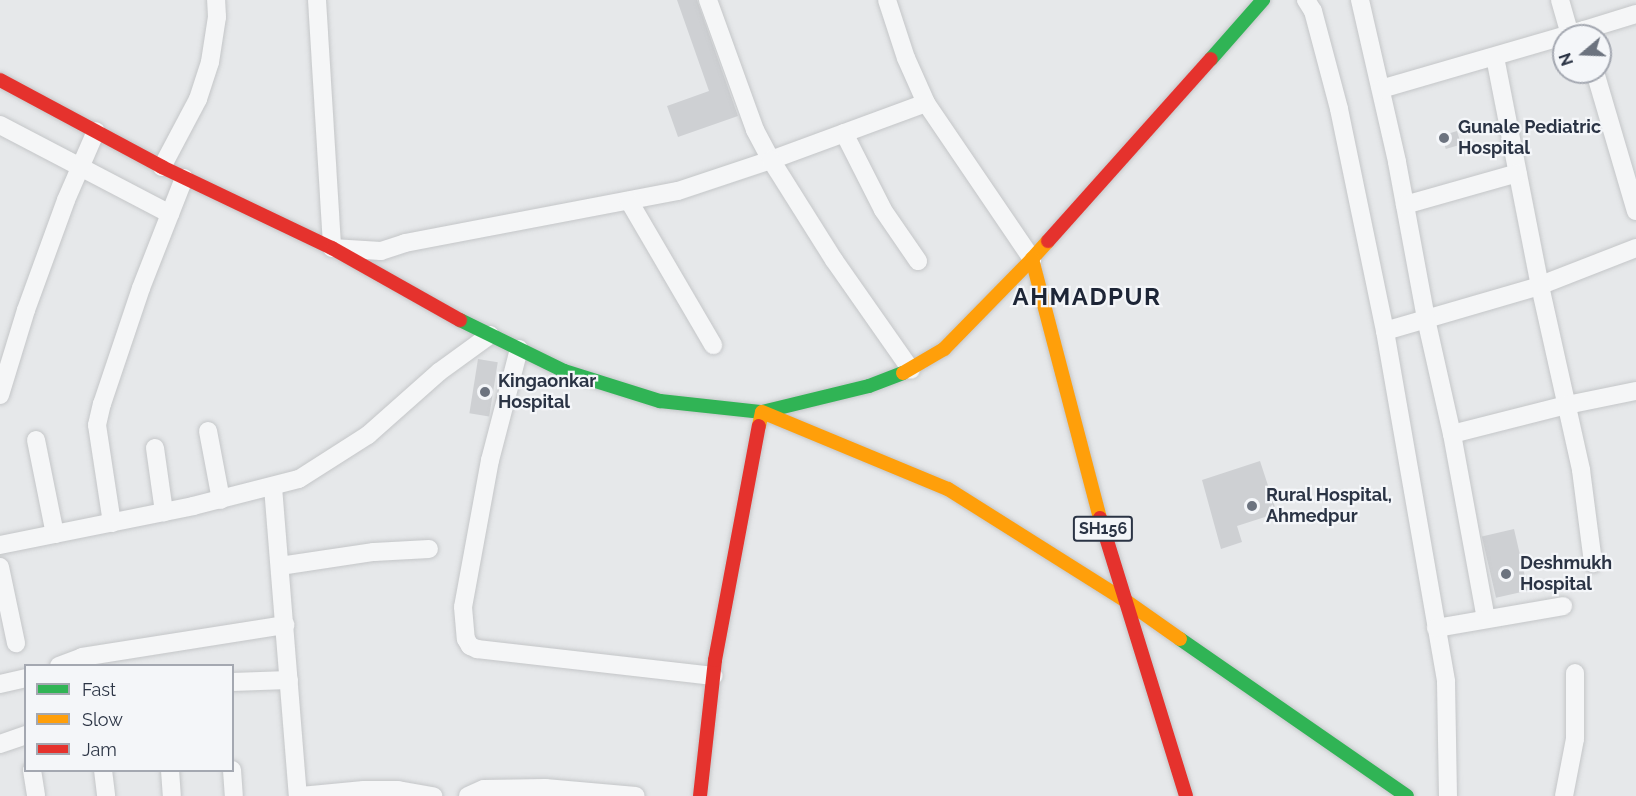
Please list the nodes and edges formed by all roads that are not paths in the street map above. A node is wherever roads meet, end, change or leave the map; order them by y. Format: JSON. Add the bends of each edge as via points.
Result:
{"nodes":[{"id":1,"x":216,"y":0,"type":"edge"},
{"id":2,"x":317,"y":0,"type":"edge"},
{"id":3,"x":708,"y":0,"type":"edge"},
{"id":4,"x":887,"y":0,"type":"edge"},
{"id":5,"x":1263,"y":0,"type":"edge"},
{"id":6,"x":1306,"y":0,"type":"edge"},
{"id":7,"x":1360,"y":0,"type":"edge"},
{"id":8,"x":1560,"y":0,"type":"edge"},
{"id":9,"x":1636,"y":14,"type":"edge"},
{"id":10,"x":1575,"y":24,"type":"edge"},
{"id":11,"x":1607,"y":24,"type":"edge"},
{"id":12,"x":1552,"y":41,"type":"edge"},
{"id":13,"x":1495,"y":57,"type":"junction"},
{"id":14,"x":0,"y":80,"type":"edge"},
{"id":15,"x":1599,"y":84,"type":"edge"},
{"id":16,"x":1380,"y":89,"type":"junction"},
{"id":17,"x":926,"y":103,"type":"junction"},
{"id":18,"x":0,"y":125,"type":"edge"},
{"id":19,"x":96,"y":132,"type":"junction"},
{"id":20,"x":844,"y":133,"type":"junction"},
{"id":21,"x":771,"y":160,"type":"junction"},
{"id":22,"x":81,"y":166,"type":"junction"},
{"id":23,"x":162,"y":167,"type":"junction"},
{"id":24,"x":1518,"y":173,"type":"junction"},
{"id":25,"x":184,"y":178,"type":"junction"},
{"id":26,"x":628,"y":201,"type":"junction"},
{"id":27,"x":1405,"y":205,"type":"junction"},
{"id":28,"x":1636,"y":211,"type":"edge"},
{"id":29,"x":170,"y":214,"type":"junction"},
{"id":30,"x":332,"y":248,"type":"junction"},
{"id":31,"x":1636,"y":248,"type":"edge"},
{"id":32,"x":1032,"y":259,"type":"junction"},
{"id":33,"x":918,"y":261,"type":"dead end"},
{"id":34,"x":1540,"y":286,"type":"junction"},
{"id":35,"x":1426,"y":319,"type":"junction"},
{"id":36,"x":1385,"y":331,"type":"junction"},
{"id":37,"x":490,"y":334,"type":"junction"},
{"id":38,"x":713,"y":345,"type":"dead end"},
{"id":39,"x":519,"y":349,"type":"junction"},
{"id":40,"x":7,"y":351,"type":"edge"},
{"id":41,"x":911,"y":370,"type":"junction"},
{"id":42,"x":1636,"y":391,"type":"edge"},
{"id":43,"x":0,"y":395,"type":"edge"},
{"id":44,"x":1567,"y":405,"type":"junction"},
{"id":45,"x":762,"y":412,"type":"junction"},
{"id":46,"x":208,"y":430,"type":"dead end"},
{"id":47,"x":1452,"y":434,"type":"junction"},
{"id":48,"x":36,"y":440,"type":"dead end"},
{"id":49,"x":155,"y":448,"type":"dead end"},
{"id":50,"x":273,"y":488,"type":"junction"},
{"id":51,"x":221,"y":500,"type":"junction"},
{"id":52,"x":164,"y":512,"type":"junction"},
{"id":53,"x":112,"y":523,"type":"junction"},
{"id":54,"x":55,"y":534,"type":"junction"},
{"id":55,"x":0,"y":545,"type":"edge"},
{"id":56,"x":429,"y":549,"type":"dead end"},
{"id":57,"x":1593,"y":563,"type":"dead end"},
{"id":58,"x":280,"y":566,"type":"junction"},
{"id":59,"x":0,"y":567,"type":"edge"},
{"id":60,"x":1126,"y":602,"type":"junction"},
{"id":61,"x":1563,"y":606,"type":"dead end"},
{"id":62,"x":1486,"y":619,"type":"junction"},
{"id":63,"x":285,"y":625,"type":"junction"},
{"id":64,"x":1436,"y":627,"type":"junction"},
{"id":65,"x":16,"y":643,"type":"dead end"},
{"id":66,"x":63,"y":664,"type":"edge"},
{"id":67,"x":1575,"y":673,"type":"dead end"},
{"id":68,"x":714,"y":676,"type":"junction"},
{"id":69,"x":24,"y":678,"type":"edge"},
{"id":70,"x":289,"y":680,"type":"junction"},
{"id":71,"x":234,"y":682,"type":"edge"},
{"id":72,"x":0,"y":684,"type":"edge"},
{"id":73,"x":24,"y":736,"type":"edge"},
{"id":74,"x":0,"y":744,"type":"edge"},
{"id":75,"x":32,"y":772,"type":"edge"},
{"id":76,"x":104,"y":772,"type":"edge"},
{"id":77,"x":170,"y":772,"type":"edge"},
{"id":78,"x":232,"y":772,"type":"edge"},
{"id":79,"x":373,"y":793,"type":"edge"},
{"id":80,"x":36,"y":796,"type":"edge"},
{"id":81,"x":106,"y":796,"type":"edge"},
{"id":82,"x":172,"y":796,"type":"edge"},
{"id":83,"x":234,"y":796,"type":"edge"},
{"id":84,"x":300,"y":796,"type":"edge"},
{"id":85,"x":433,"y":796,"type":"edge"},
{"id":86,"x":468,"y":796,"type":"edge"},
{"id":87,"x":636,"y":796,"type":"edge"},
{"id":88,"x":700,"y":796,"type":"edge"},
{"id":89,"x":1186,"y":796,"type":"edge"},
{"id":90,"x":1407,"y":796,"type":"edge"},
{"id":91,"x":1448,"y":796,"type":"edge"},
{"id":92,"x":1564,"y":796,"type":"edge"}],
"edges":[{"from":1,"to":23,"type":"street","via":[[218,17],[210,62],[198,99]]},
{"from":2,"to":30,"type":"street"},
{"from":3,"to":21,"type":"street","via":[[754,130]]},
{"from":4,"to":17,"type":"street"},
{"from":5,"to":32,"type":"main road"},
{"from":6,"to":36,"type":"street","via":[[1313,11],[1339,109]]},
{"from":7,"to":16,"type":"street"},
{"from":8,"to":10,"type":"street"},
{"from":9,"to":11,"type":"street"},
{"from":12,"to":13,"type":"street"},
{"from":13,"to":16,"type":"street"},
{"from":13,"to":24,"type":"street"},
{"from":14,"to":19,"type":"main road"},
{"from":15,"to":28,"type":"street"},
{"from":16,"to":27,"type":"street"},
{"from":17,"to":20,"type":"street"},
{"from":17,"to":32,"type":"street"},
{"from":18,"to":22,"type":"street"},
{"from":19,"to":22,"type":"street"},
{"from":19,"to":23,"type":"main road"},
{"from":20,"to":21,"type":"street"},
{"from":20,"to":33,"type":"street","via":[[883,210]]},
{"from":21,"to":26,"type":"street","via":[[678,191]]},
{"from":21,"to":41,"type":"street","via":[[834,260]]},
{"from":22,"to":29,"type":"street"},
{"from":22,"to":40,"type":"street"},
{"from":23,"to":25,"type":"main road"},
{"from":24,"to":27,"type":"street"},
{"from":24,"to":34,"type":"street"},
{"from":25,"to":29,"type":"street"},
{"from":25,"to":30,"type":"main road"},
{"from":26,"to":30,"type":"street","via":[[405,243],[381,251]]},
{"from":26,"to":38,"type":"street"},
{"from":27,"to":35,"type":"street"},
{"from":29,"to":53,"type":"street","via":[[141,288],[97,425]]},
{"from":30,"to":37,"type":"main road"},
{"from":31,"to":34,"type":"street"},
{"from":32,"to":41,"type":"main road","via":[[944,349]]},
{"from":32,"to":60,"type":"main road","number":"SH156","via":[[1095,502]]},
{"from":34,"to":35,"type":"street"},
{"from":34,"to":44,"type":"street"},
{"from":35,"to":36,"type":"street"},
{"from":35,"to":47,"type":"street"},
{"from":36,"to":64,"type":"street"},
{"from":37,"to":39,"type":"main road"},
{"from":37,"to":50,"type":"street","via":[[439,372],[368,435],[300,479]]},
{"from":39,"to":45,"type":"main road","via":[[564,371],[660,401]]},
{"from":39,"to":68,"type":"street","via":[[490,460],[463,607],[470,646]]},
{"from":40,"to":43,"type":"street"},
{"from":41,"to":45,"type":"main road","via":[[869,386]]},
{"from":42,"to":44,"type":"street"},
{"from":44,"to":47,"type":"street"},
{"from":44,"to":57,"type":"street","via":[[1581,470]]},
{"from":45,"to":60,"type":"main road","via":[[948,489]]},
{"from":45,"to":68,"type":"main road"},
{"from":46,"to":51,"type":"street"},
{"from":47,"to":62,"type":"street"},
{"from":48,"to":54,"type":"street"},
{"from":49,"to":52,"type":"street"},
{"from":50,"to":51,"type":"street"},
{"from":50,"to":58,"type":"street"},
{"from":51,"to":52,"type":"street"},
{"from":52,"to":53,"type":"street"},
{"from":53,"to":54,"type":"street"},
{"from":54,"to":55,"type":"street"},
{"from":56,"to":58,"type":"street","via":[[374,552]]},
{"from":58,"to":63,"type":"street"},
{"from":59,"to":65,"type":"street"},
{"from":60,"to":89,"type":"main road","number":"SH156"},
{"from":60,"to":90,"type":"main road"},
{"from":61,"to":62,"type":"street"},
{"from":62,"to":64,"type":"street"},
{"from":63,"to":66,"type":"street","via":[[82,657]]},
{"from":63,"to":70,"type":"street"},
{"from":64,"to":91,"type":"street","via":[[1446,682]]},
{"from":67,"to":92,"type":"street","via":[[1575,739]]},
{"from":68,"to":88,"type":"main road"},
{"from":69,"to":72,"type":"street"},
{"from":70,"to":71,"type":"street"},
{"from":70,"to":84,"type":"street"},
{"from":73,"to":74,"type":"street"},
{"from":75,"to":80,"type":"street"},
{"from":76,"to":81,"type":"street"},
{"from":77,"to":82,"type":"street"},
{"from":78,"to":83,"type":"street"},
{"from":79,"to":84,"type":"street"},
{"from":79,"to":85,"type":"street","via":[[398,790]]},
{"from":86,"to":87,"type":"street","via":[[484,789],[535,788]]}]}
